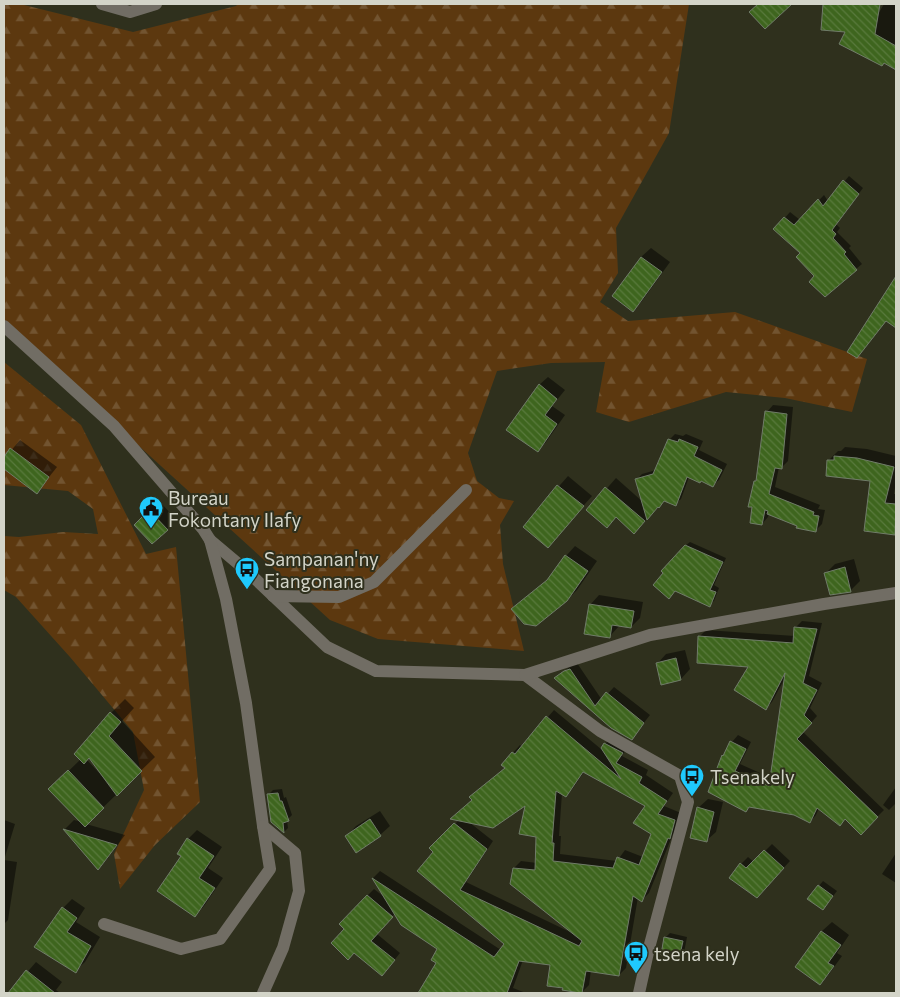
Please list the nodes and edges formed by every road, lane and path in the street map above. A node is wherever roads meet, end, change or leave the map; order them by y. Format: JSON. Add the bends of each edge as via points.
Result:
{"nodes":[{"id":1,"x":102,"y":4,"type":"edge"},
{"id":2,"x":156,"y":4,"type":"edge"},
{"id":3,"x":4,"y":326,"type":"edge"},
{"id":4,"x":466,"y":490,"type":"dead end"},
{"id":5,"x":210,"y":540,"type":"junction"},
{"id":6,"x":896,"y":593,"type":"edge"},
{"id":7,"x":273,"y":596,"type":"junction"},
{"id":8,"x":526,"y":675,"type":"junction"},
{"id":9,"x":263,"y":826,"type":"junction"},
{"id":10,"x":104,"y":924,"type":"dead end"},
{"id":11,"x":263,"y":993,"type":"edge"},
{"id":12,"x":639,"y":993,"type":"edge"}],
"edges":[{"from":1,"to":2,"type":"street","via":[[130,12]]},
{"from":3,"to":5,"type":"street","via":[[114,426]]},
{"from":4,"to":7,"type":"street","via":[[374,582],[339,597]]},
{"from":5,"to":7,"type":"street"},
{"from":5,"to":9,"type":"street","via":[[226,599],[244,694]]},
{"from":6,"to":8,"type":"street","via":[[650,635]]},
{"from":7,"to":8,"type":"street","via":[[327,647],[376,671]]},
{"from":8,"to":12,"type":"street","via":[[600,731],[680,776],[688,802]]},
{"from":9,"to":10,"type":"street","via":[[270,869],[220,939],[181,949]]},
{"from":9,"to":11,"type":"street","via":[[295,853],[299,891],[283,948]]}]}
